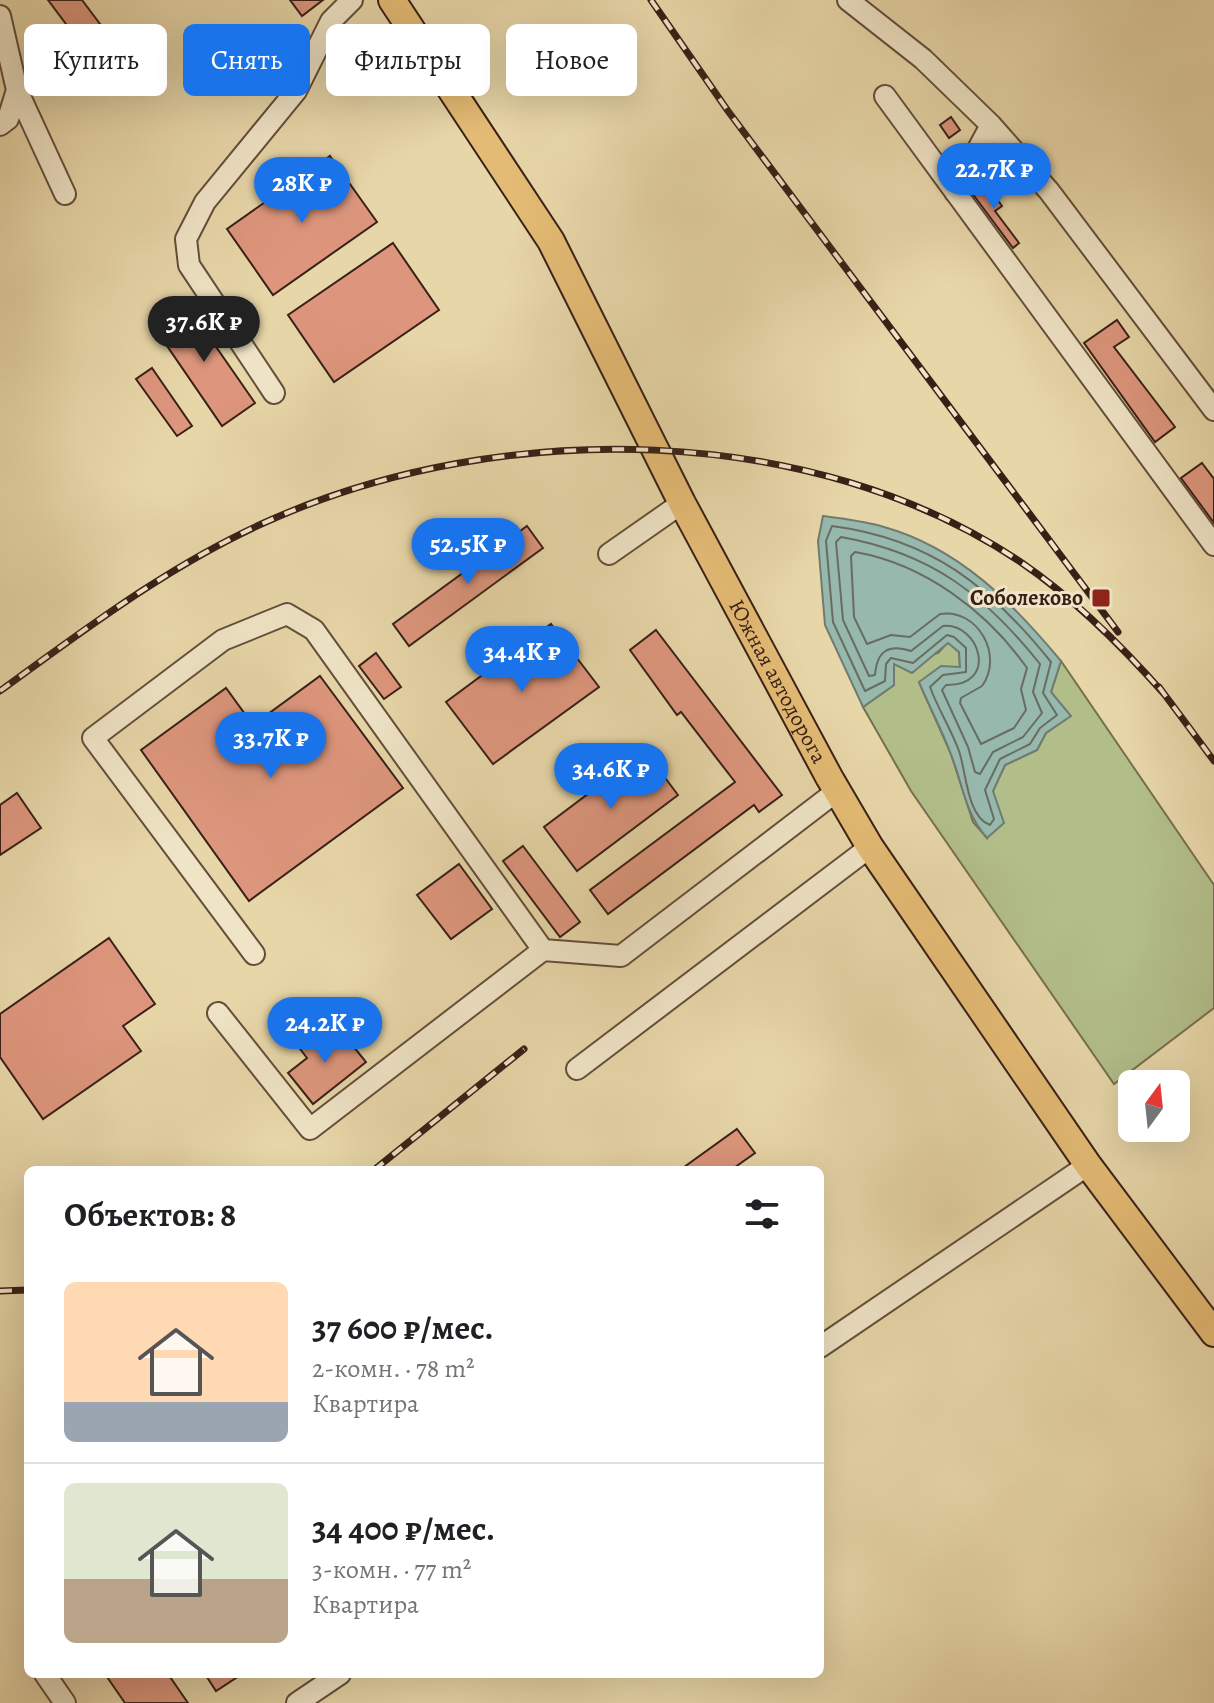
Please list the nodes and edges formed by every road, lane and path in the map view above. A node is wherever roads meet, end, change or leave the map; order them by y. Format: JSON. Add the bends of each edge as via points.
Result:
{"nodes":[{"id":1,"x":352,"y":0,"type":"edge"},
{"id":2,"x":392,"y":0,"type":"edge"},
{"id":3,"x":848,"y":0,"type":"edge"},
{"id":4,"x":0,"y":16,"type":"edge"},
{"id":5,"x":17,"y":90,"type":"junction"},
{"id":6,"x":885,"y":96,"type":"dead end"},
{"id":7,"x":0,"y":125,"type":"edge"},
{"id":8,"x":991,"y":125,"type":"junction"},
{"id":9,"x":955,"y":192,"type":"junction"},
{"id":10,"x":65,"y":194,"type":"dead end"},
{"id":11,"x":274,"y":393,"type":"dead end"},
{"id":12,"x":1214,"y":410,"type":"edge"},
{"id":13,"x":682,"y":503,"type":"junction"},
{"id":14,"x":1214,"y":545,"type":"edge"},
{"id":15,"x":609,"y":554,"type":"dead end"},
{"id":16,"x":837,"y":791,"type":"junction"},
{"id":17,"x":870,"y":847,"type":"junction"},
{"id":18,"x":543,"y":950,"type":"junction"},
{"id":19,"x":254,"y":954,"type":"dead end"},
{"id":20,"x":218,"y":1013,"type":"dead end"},
{"id":21,"x":577,"y":1069,"type":"dead end"},
{"id":22,"x":1088,"y":1165,"type":"junction"},
{"id":23,"x":1214,"y":1333,"type":"edge"},
{"id":24,"x":824,"y":1344,"type":"edge"},
{"id":25,"x":48,"y":1678,"type":"edge"},
{"id":26,"x":332,"y":1678,"type":"edge"},
{"id":27,"x":65,"y":1703,"type":"edge"},
{"id":28,"x":297,"y":1703,"type":"edge"}],
"edges":[{"from":1,"to":11,"type":"street","via":[[331,21],[296,91],[205,202],[186,239],[189,265]]},
{"from":2,"to":13,"type":"main road","name":"Южная автодорога","via":[[551,241]]},
{"from":3,"to":8,"type":"street","via":[[933,68]]},
{"from":4,"to":5,"type":"street"},
{"from":5,"to":7,"type":"street","via":[[8,119]]},
{"from":5,"to":10,"type":"street"},
{"from":6,"to":9,"type":"street"},
{"from":8,"to":9,"type":"street"},
{"from":8,"to":12,"type":"street","via":[[1049,191]]},
{"from":9,"to":14,"type":"street"},
{"from":13,"to":15,"type":"street"},
{"from":13,"to":16,"type":"main road","name":"Южная автодорога"},
{"from":16,"to":17,"type":"main road","name":"Южная автодорога"},
{"from":16,"to":18,"type":"street","via":[[621,956]]},
{"from":17,"to":21,"type":"street"},
{"from":17,"to":22,"type":"main road","name":"Южная автодорога"},
{"from":18,"to":19,"type":"street","via":[[314,630],[287,614],[223,640],[93,738]]},
{"from":18,"to":20,"type":"street","via":[[310,1129]]},
{"from":22,"to":23,"type":"main road","name":"Южная автодорога"},
{"from":22,"to":24,"type":"street"},
{"from":25,"to":27,"type":"street"},
{"from":26,"to":28,"type":"street"}]}
